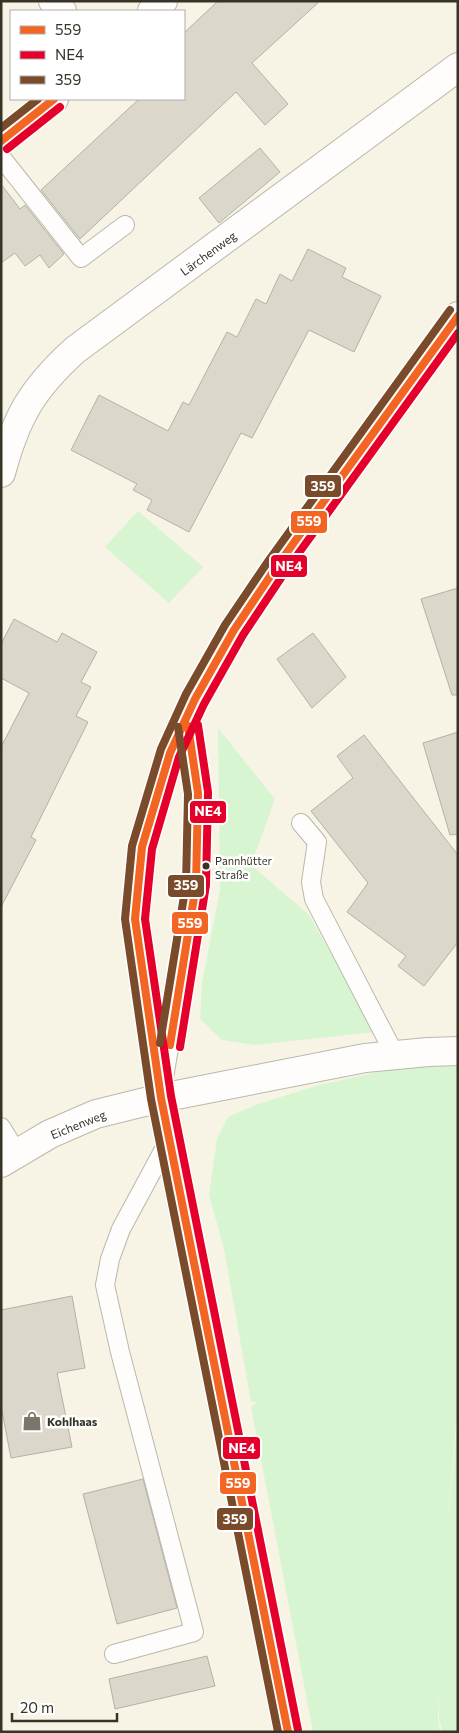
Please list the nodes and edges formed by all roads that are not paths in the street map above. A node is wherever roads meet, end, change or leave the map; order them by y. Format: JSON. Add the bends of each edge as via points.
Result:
{"nodes":[{"id":1,"x":163,"y":1,"type":"edge"},
{"id":2,"x":153,"y":10,"type":"edge"},
{"id":3,"x":458,"y":67,"type":"edge"},
{"id":4,"x":53,"y":100,"type":"edge"},
{"id":5,"x":1,"y":141,"type":"edge"},
{"id":6,"x":1,"y":157,"type":"edge"},
{"id":7,"x":125,"y":224,"type":"dead end"},
{"id":8,"x":458,"y":316,"type":"edge"},
{"id":9,"x":1,"y":473,"type":"edge"},
{"id":10,"x":187,"y":716,"type":"junction"},
{"id":11,"x":301,"y":823,"type":"dead end"},
{"id":12,"x":458,"y":1051,"type":"edge"},
{"id":13,"x":395,"y":1055,"type":"junction"},
{"id":14,"x":160,"y":1098,"type":"junction"},
{"id":15,"x":1,"y":1127,"type":"edge"},
{"id":16,"x":169,"y":1140,"type":"junction"},
{"id":17,"x":9,"y":1158,"type":"edge"},
{"id":18,"x":114,"y":1654,"type":"dead end"},
{"id":19,"x":288,"y":1732,"type":"edge"}],
"edges":[{"from":1,"to":2,"type":"street"},
{"from":3,"to":9,"type":"street","name":"Lärchenweg","via":[[75,350],[33,394],[12,436]]},
{"from":4,"to":5,"type":"street"},
{"from":6,"to":7,"type":"lane","via":[[81,258]]},
{"from":8,"to":10,"type":"street","via":[[277,566],[234,630]]},
{"from":10,"to":14,"type":"lane","via":[[198,793],[196,885]]},
{"from":10,"to":14,"type":"street","via":[[170,753],[142,847],[135,919]]},
{"from":11,"to":13,"type":"lane","via":[[317,842],[310,882],[314,899]]},
{"from":12,"to":13,"type":"street"},
{"from":13,"to":14,"type":"street"},
{"from":14,"to":16,"type":"street"},
{"from":14,"to":17,"type":"street","name":"Eichenweg","via":[[96,1114],[50,1134]]},
{"from":15,"to":17,"type":"lane"},
{"from":16,"to":18,"type":"lane","via":[[121,1229],[105,1285],[194,1632]]},
{"from":16,"to":19,"type":"street"}]}
